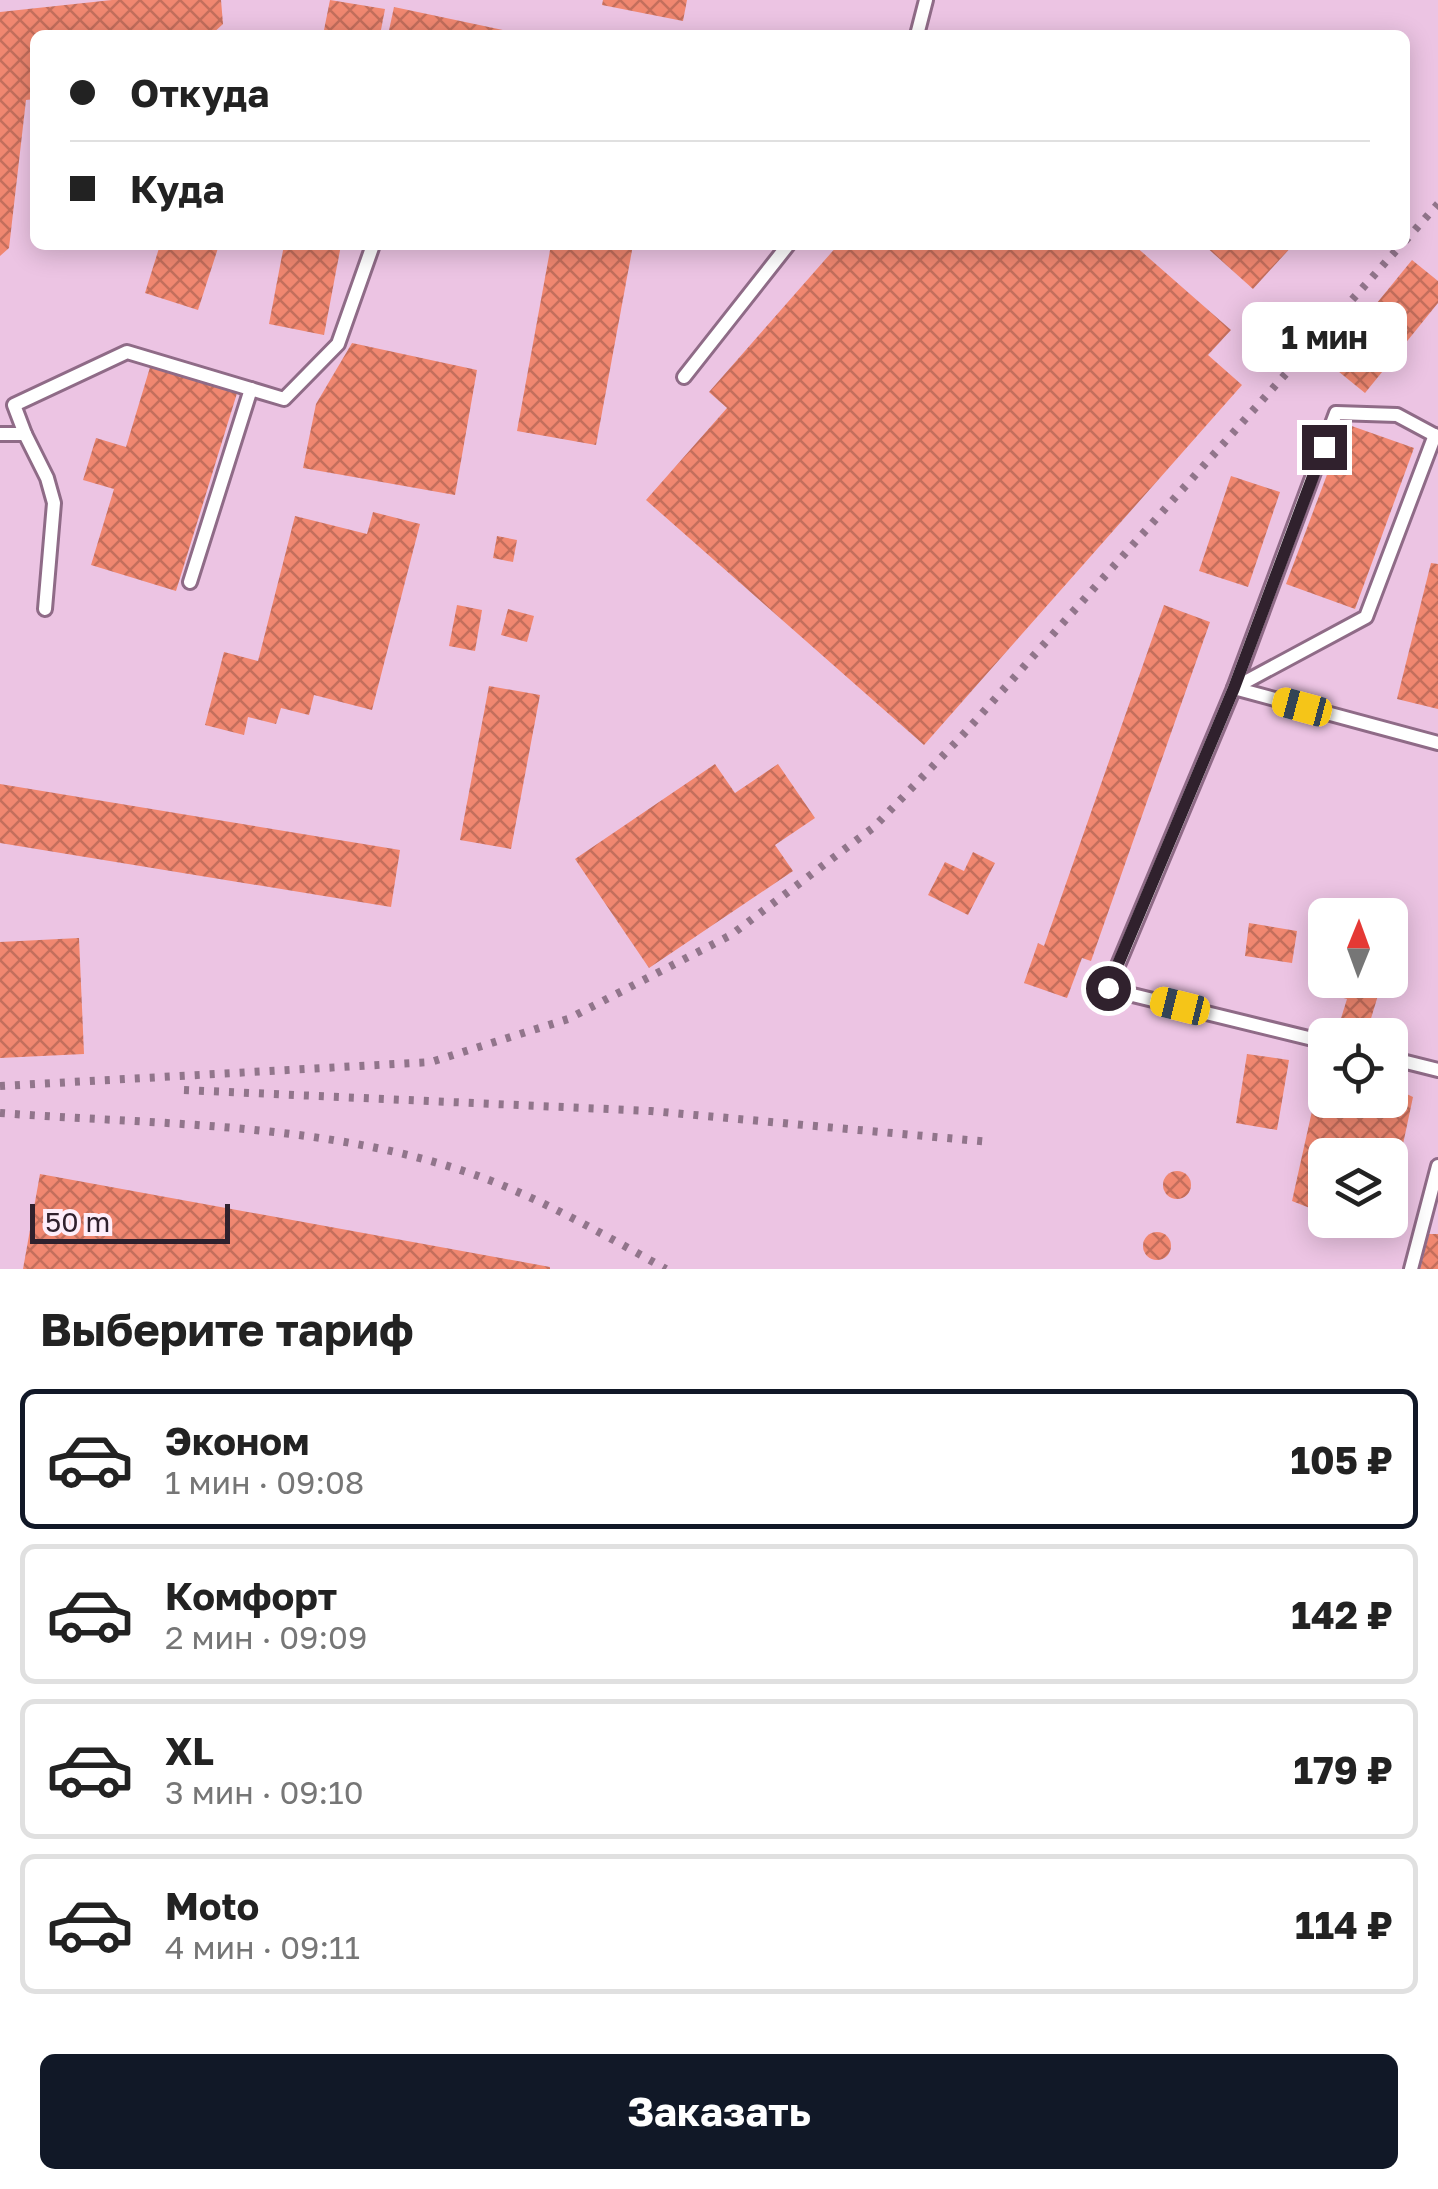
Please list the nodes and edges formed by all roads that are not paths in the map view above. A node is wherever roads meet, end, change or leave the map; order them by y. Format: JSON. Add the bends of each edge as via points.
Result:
{"nodes":[{"id":1,"x":926,"y":0,"type":"edge"},
{"id":2,"x":918,"y":30,"type":"edge"},
{"id":3,"x":371,"y":250,"type":"edge"},
{"id":4,"x":784,"y":250,"type":"edge"},
{"id":5,"x":684,"y":377,"type":"dead end"},
{"id":6,"x":250,"y":389,"type":"junction"},
{"id":7,"x":0,"y":434,"type":"edge"},
{"id":8,"x":24,"y":434,"type":"junction"},
{"id":9,"x":1437,"y":436,"type":"edge"},
{"id":10,"x":190,"y":582,"type":"dead end"},
{"id":11,"x":44,"y":609,"type":"dead end"},
{"id":12,"x":1234,"y":688,"type":"junction"},
{"id":13,"x":1438,"y":744,"type":"edge"},
{"id":14,"x":1308,"y":1038,"type":"edge"},
{"id":15,"x":1408,"y":1062,"type":"edge"},
{"id":16,"x":1438,"y":1070,"type":"edge"},
{"id":17,"x":1438,"y":1166,"type":"edge"},
{"id":18,"x":1411,"y":1269,"type":"edge"}],
"edges":[{"from":1,"to":2,"type":"lane"},
{"from":3,"to":6,"type":"lane","via":[[338,344],[284,399]]},
{"from":4,"to":5,"type":"lane"},
{"from":6,"to":8,"type":"lane","via":[[127,352],[14,405]]},
{"from":6,"to":10,"type":"lane"},
{"from":7,"to":8,"type":"lane"},
{"from":8,"to":11,"type":"lane","via":[[54,503]]},
{"from":9,"to":12,"type":"lane","via":[[1366,617]]},
{"from":9,"to":12,"type":"lane","via":[[1397,415],[1336,413]]},
{"from":12,"to":13,"type":"lane"},
{"from":12,"to":14,"type":"lane","via":[[1108,988]]},
{"from":15,"to":16,"type":"lane"},
{"from":17,"to":18,"type":"lane"}]}
